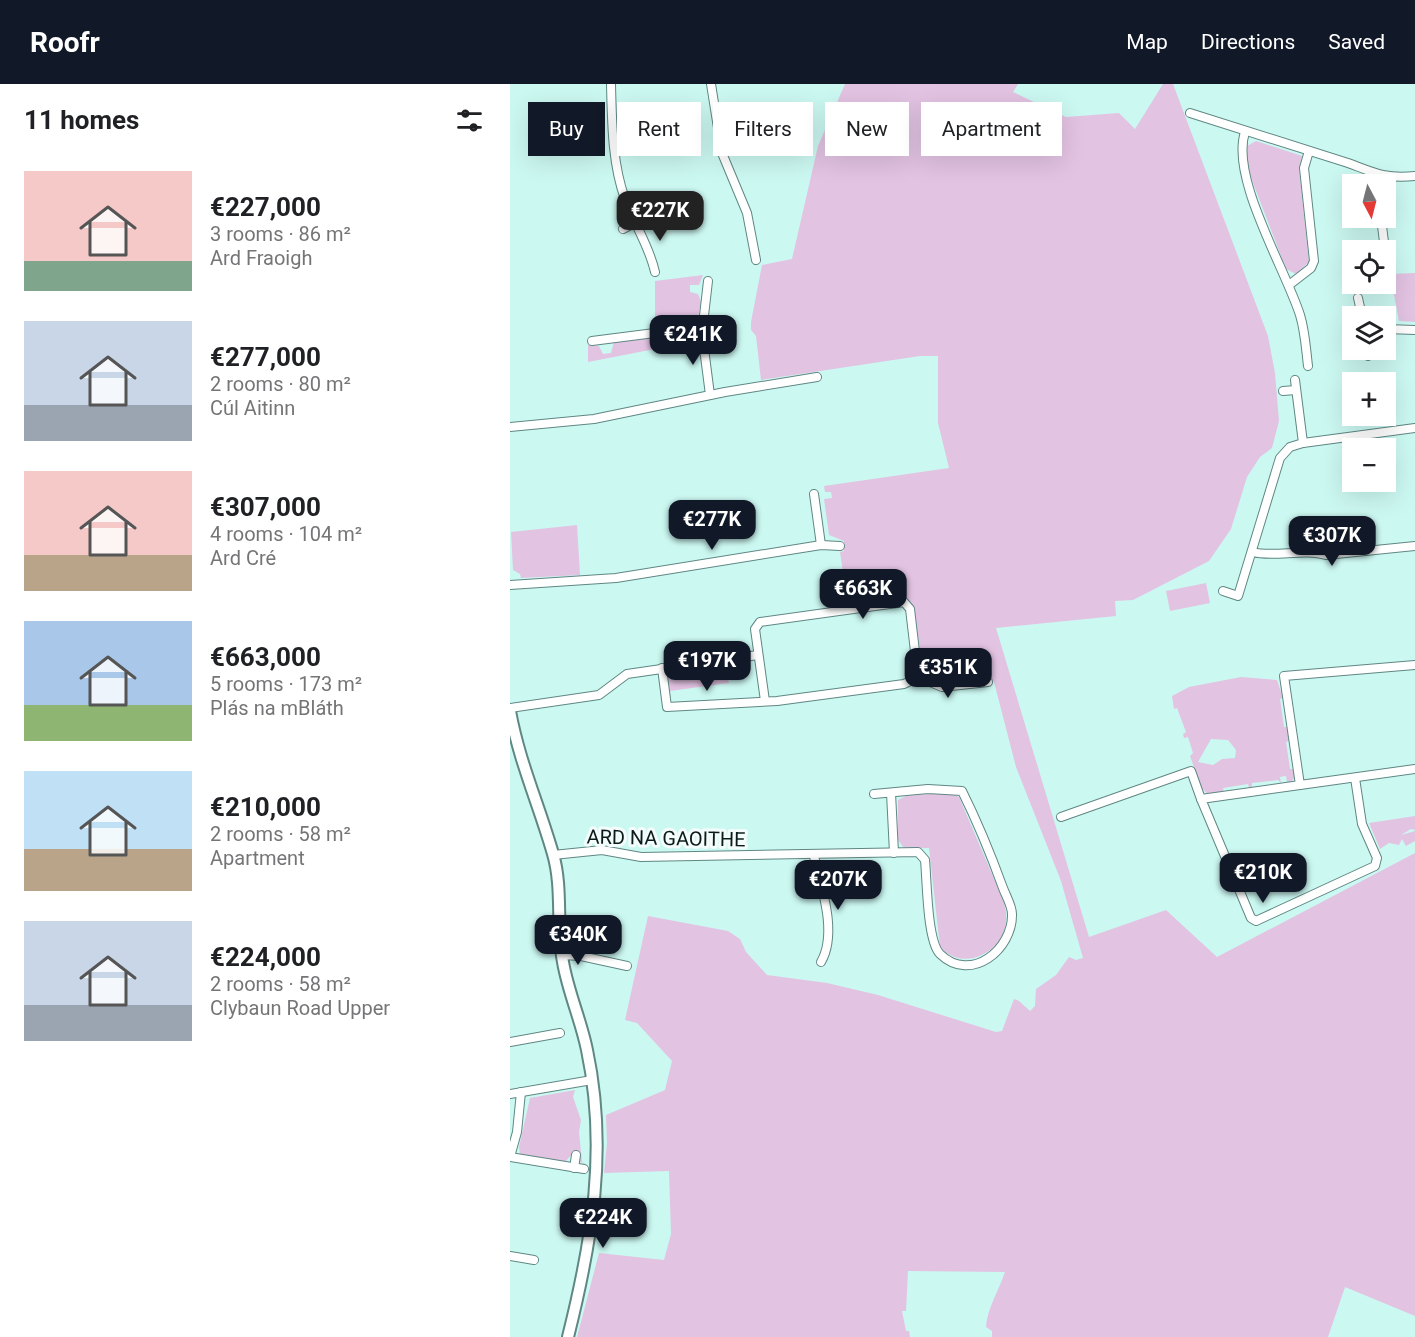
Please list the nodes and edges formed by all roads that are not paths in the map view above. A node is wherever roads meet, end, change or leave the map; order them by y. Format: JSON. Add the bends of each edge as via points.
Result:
{"nodes":[{"id":1,"x":610,"y":84,"type":"edge"},
{"id":2,"x":711,"y":84,"type":"edge"},
{"id":3,"x":1190,"y":113,"type":"dead end"},
{"id":4,"x":1245,"y":132,"type":"junction"},
{"id":5,"x":1308,"y":151,"type":"junction"},
{"id":6,"x":1369,"y":174,"type":"edge"},
{"id":7,"x":1415,"y":176,"type":"edge"},
{"id":8,"x":1396,"y":178,"type":"edge"},
{"id":9,"x":636,"y":222,"type":"junction"},
{"id":10,"x":623,"y":229,"type":"dead end"},
{"id":11,"x":756,"y":260,"type":"dead end"},
{"id":12,"x":655,"y":272,"type":"dead end"},
{"id":13,"x":708,"y":281,"type":"dead end"},
{"id":14,"x":1288,"y":285,"type":"junction"},
{"id":15,"x":1358,"y":298,"type":"dead end"},
{"id":16,"x":1360,"y":306,"type":"edge"},
{"id":17,"x":1396,"y":329,"type":"edge"},
{"id":18,"x":1415,"y":330,"type":"edge"},
{"id":19,"x":702,"y":333,"type":"junction"},
{"id":20,"x":592,"y":341,"type":"dead end"},
{"id":21,"x":1308,"y":366,"type":"dead end"},
{"id":22,"x":817,"y":377,"type":"dead end"},
{"id":23,"x":1295,"y":380,"type":"dead end"},
{"id":24,"x":1296,"y":390,"type":"junction"},
{"id":25,"x":1283,"y":391,"type":"dead end"},
{"id":26,"x":710,"y":395,"type":"junction"},
{"id":27,"x":510,"y":427,"type":"edge"},
{"id":28,"x":1415,"y":428,"type":"edge"},
{"id":29,"x":1303,"y":443,"type":"junction"},
{"id":30,"x":814,"y":494,"type":"dead end"},
{"id":31,"x":821,"y":545,"type":"junction"},
{"id":32,"x":840,"y":546,"type":"dead end"},
{"id":33,"x":1415,"y":546,"type":"edge"},
{"id":34,"x":1252,"y":552,"type":"junction"},
{"id":35,"x":510,"y":585,"type":"edge"},
{"id":36,"x":1223,"y":591,"type":"dead end"},
{"id":37,"x":758,"y":655,"type":"junction"},
{"id":38,"x":1415,"y":666,"type":"edge"},
{"id":39,"x":662,"y":668,"type":"junction"},
{"id":40,"x":918,"y":678,"type":"junction"},
{"id":41,"x":988,"y":682,"type":"dead end"},
{"id":42,"x":765,"y":701,"type":"junction"},
{"id":43,"x":510,"y":709,"type":"edge"},
{"id":44,"x":513,"y":739,"type":"edge"},
{"id":45,"x":1415,"y":769,"type":"edge"},
{"id":46,"x":1355,"y":778,"type":"junction"},
{"id":47,"x":1300,"y":785,"type":"junction"},
{"id":48,"x":891,"y":793,"type":"junction"},
{"id":49,"x":874,"y":794,"type":"dead end"},
{"id":50,"x":1201,"y":800,"type":"junction"},
{"id":51,"x":1061,"y":817,"type":"dead end"},
{"id":52,"x":894,"y":853,"type":"junction"},
{"id":53,"x":553,"y":855,"type":"junction"},
{"id":54,"x":814,"y":856,"type":"junction"},
{"id":55,"x":562,"y":955,"type":"junction"},
{"id":56,"x":821,"y":962,"type":"dead end"},
{"id":57,"x":627,"y":966,"type":"dead end"},
{"id":58,"x":560,"y":1032,"type":"dead end"},
{"id":59,"x":510,"y":1042,"type":"edge"},
{"id":60,"x":591,"y":1080,"type":"junction"},
{"id":61,"x":521,"y":1092,"type":"junction"},
{"id":62,"x":510,"y":1094,"type":"edge"},
{"id":63,"x":576,"y":1155,"type":"dead end"},
{"id":64,"x":510,"y":1157,"type":"edge"},
{"id":65,"x":574,"y":1167,"type":"junction"},
{"id":66,"x":584,"y":1169,"type":"dead end"},
{"id":67,"x":510,"y":1256,"type":"edge"},
{"id":68,"x":534,"y":1260,"type":"dead end"},
{"id":69,"x":568,"y":1337,"type":"edge"}],
"edges":[{"from":1,"to":9,"type":"street","via":[[618,171]]},
{"from":2,"to":11,"type":"street","via":[[723,160],[747,213]]},
{"from":3,"to":4,"type":"street"},
{"from":4,"to":5,"type":"street"},
{"from":4,"to":14,"type":"street","via":[[1240,149],[1243,169]]},
{"from":5,"to":6,"type":"street"},
{"from":5,"to":14,"type":"street","via":[[1304,168],[1314,261],[1311,268]]},
{"from":7,"to":8,"type":"street"},
{"from":9,"to":10,"type":"street"},
{"from":9,"to":12,"type":"street","via":[[648,245]]},
{"from":13,"to":19,"type":"street"},
{"from":14,"to":21,"type":"street","via":[[1301,320]]},
{"from":15,"to":16,"type":"street"},
{"from":17,"to":18,"type":"street"},
{"from":19,"to":20,"type":"street","via":[[678,330]]},
{"from":19,"to":26,"type":"street"},
{"from":22,"to":26,"type":"street"},
{"from":23,"to":24,"type":"street"},
{"from":24,"to":25,"type":"street"},
{"from":24,"to":29,"type":"street"},
{"from":26,"to":27,"type":"street","via":[[594,419]]},
{"from":28,"to":29,"type":"street"},
{"from":29,"to":34,"type":"street","via":[[1290,447],[1280,458]]},
{"from":30,"to":31,"type":"street"},
{"from":31,"to":32,"type":"street"},
{"from":31,"to":35,"type":"street","via":[[616,578]]},
{"from":33,"to":34,"type":"street","via":[[1326,555]]},
{"from":34,"to":36,"type":"street","via":[[1238,596]]},
{"from":37,"to":39,"type":"street"},
{"from":37,"to":40,"type":"street","via":[[755,626],[766,621],[904,602],[910,609]]},
{"from":37,"to":42,"type":"street"},
{"from":38,"to":47,"type":"street","via":[[1284,676]]},
{"from":39,"to":42,"type":"street","via":[[667,707]]},
{"from":39,"to":43,"type":"street","via":[[622,675],[599,695]]},
{"from":40,"to":41,"type":"street","via":[[938,687]]},
{"from":40,"to":42,"type":"street","via":[[904,684]]},
{"from":43,"to":44,"type":"street"},
{"from":44,"to":53,"type":"street"},
{"from":45,"to":46,"type":"street"},
{"from":46,"to":47,"type":"street"},
{"from":46,"to":50,"type":"street","via":[[1362,824],[1377,858],[1375,866],[1256,921],[1233,879]]},
{"from":47,"to":50,"type":"street"},
{"from":48,"to":49,"type":"street","name":"ARD NA GAOITHE"},
{"from":48,"to":52,"type":"street"},
{"from":48,"to":52,"type":"street","name":"ARD NA GAOITHE","via":[[963,791],[1012,913],[1005,944],[986,962],[972,964],[953,962],[939,953],[933,938],[923,855]]},
{"from":50,"to":51,"type":"street","via":[[1191,771]]},
{"from":52,"to":54,"type":"street","name":"ARD NA GAOITHE"},
{"from":53,"to":54,"type":"street","name":"ARD NA GAOITHE","via":[[602,850],[641,857]]},
{"from":53,"to":55,"type":"street"},
{"from":54,"to":56,"type":"street","via":[[828,937],[827,952]]},
{"from":55,"to":57,"type":"street"},
{"from":55,"to":60,"type":"street"},
{"from":58,"to":59,"type":"street"},
{"from":60,"to":61,"type":"street"},
{"from":60,"to":69,"type":"street","via":[[595,1208]]},
{"from":61,"to":62,"type":"street"},
{"from":61,"to":64,"type":"street"},
{"from":63,"to":65,"type":"street"},
{"from":64,"to":65,"type":"street"},
{"from":65,"to":66,"type":"street"},
{"from":67,"to":68,"type":"street"}]}
